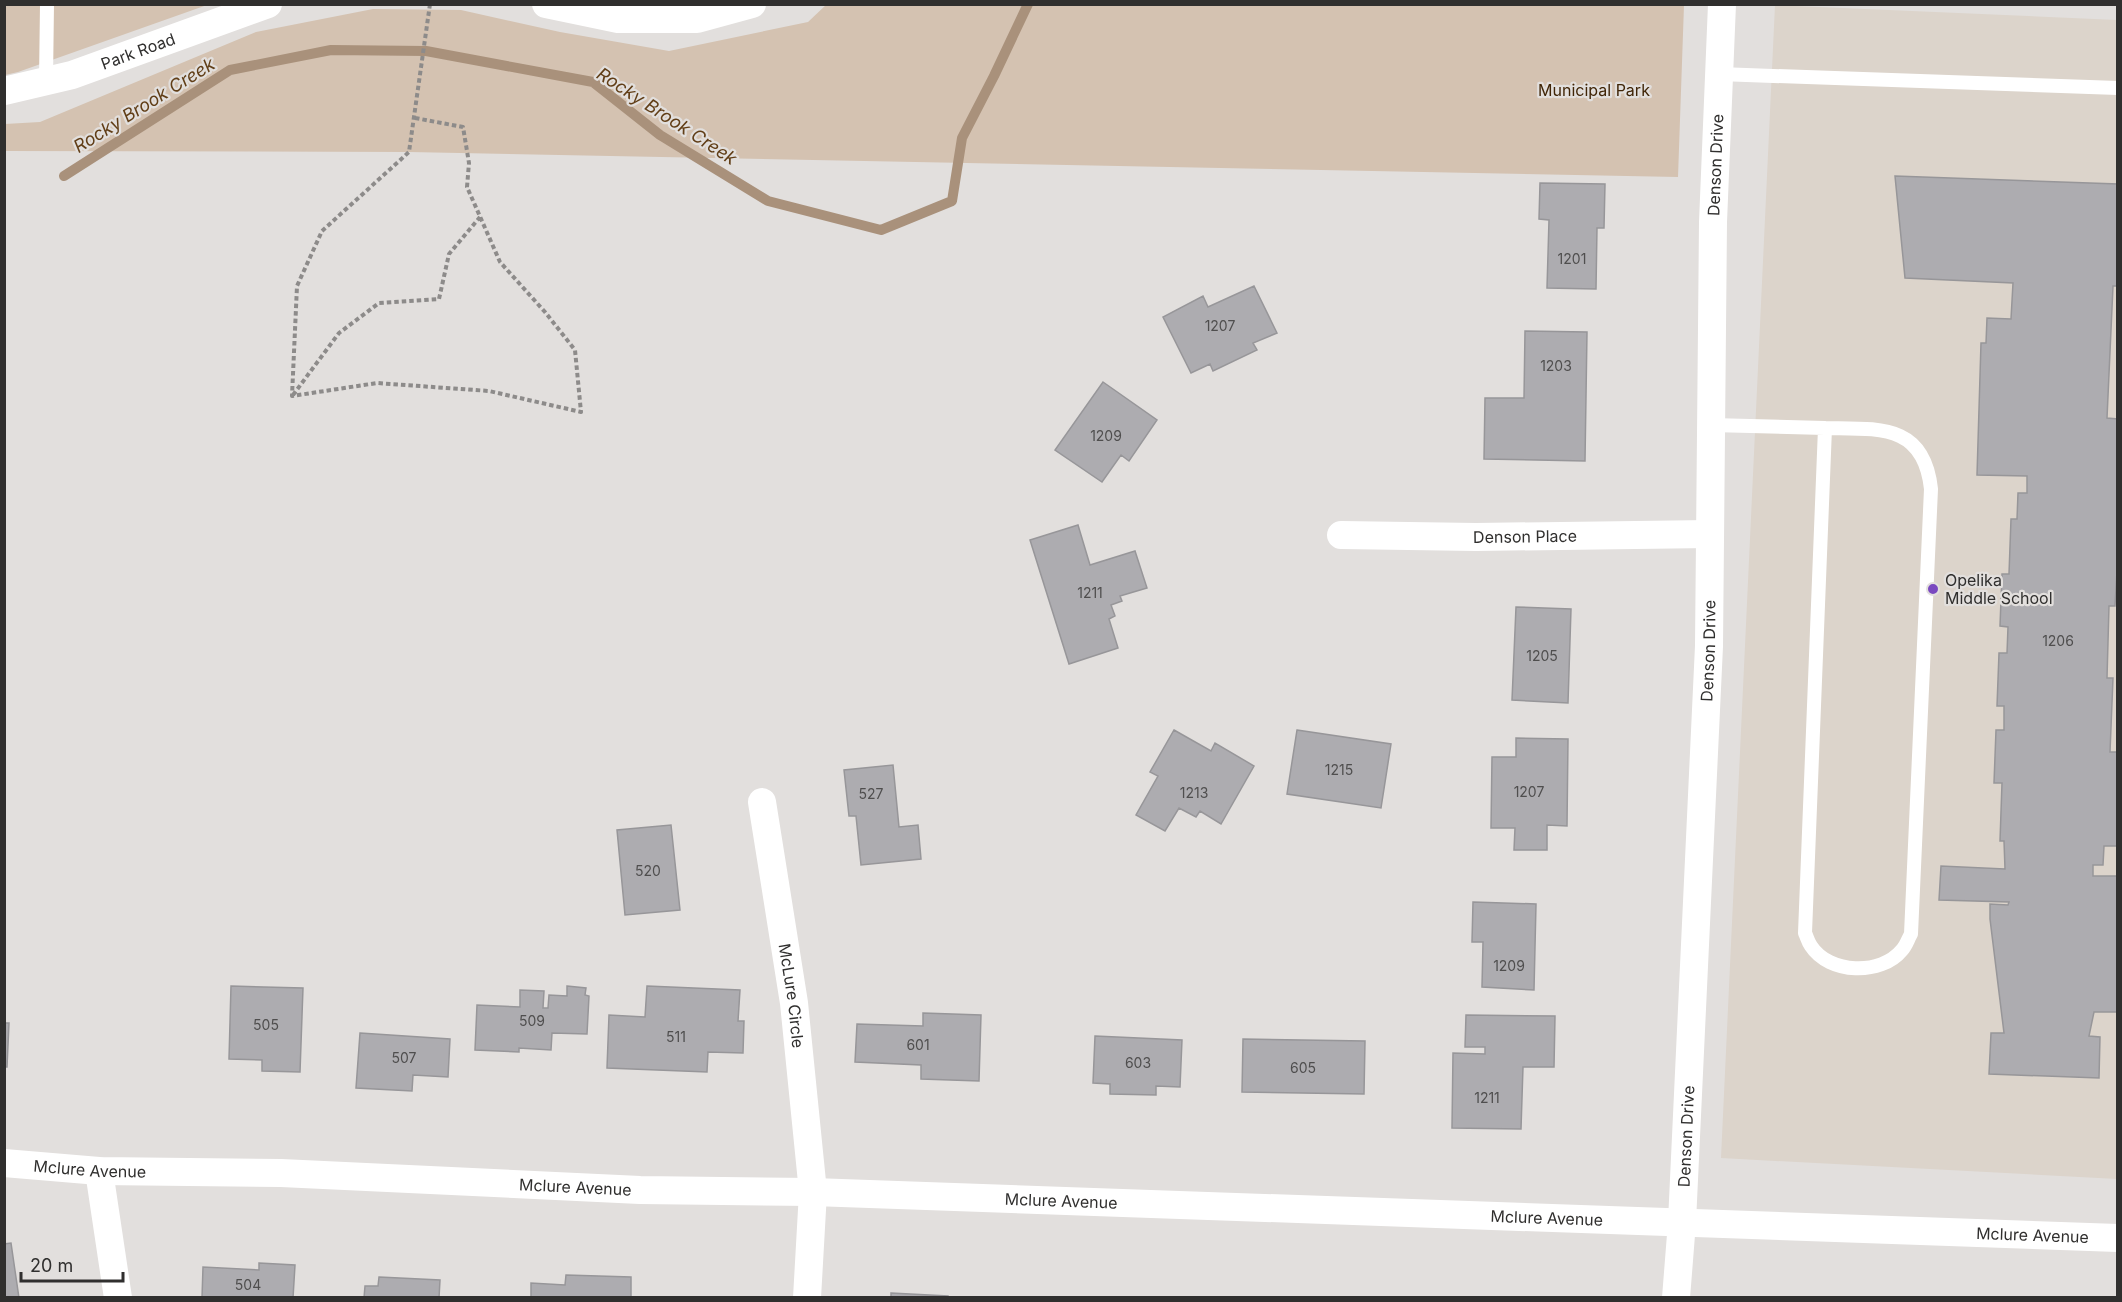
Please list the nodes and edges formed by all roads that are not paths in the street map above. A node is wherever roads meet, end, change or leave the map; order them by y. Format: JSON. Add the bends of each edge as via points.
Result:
{"nodes":[{"id":1,"x":47,"y":4,"type":"edge"},
{"id":2,"x":268,"y":4,"type":"edge"},
{"id":3,"x":546,"y":4,"type":"edge"},
{"id":4,"x":752,"y":4,"type":"edge"},
{"id":5,"x":1722,"y":4,"type":"edge"},
{"id":6,"x":1719,"y":74,"type":"junction"},
{"id":7,"x":46,"y":81,"type":"junction"},
{"id":8,"x":2118,"y":88,"type":"edge"},
{"id":9,"x":4,"y":91,"type":"edge"},
{"id":10,"x":1711,"y":425,"type":"junction"},
{"id":11,"x":1825,"y":428,"type":"junction"},
{"id":12,"x":1710,"y":534,"type":"junction"},
{"id":13,"x":1341,"y":535,"type":"dead end"},
{"id":14,"x":762,"y":802,"type":"dead end"},
{"id":15,"x":4,"y":1163,"type":"edge"},
{"id":16,"x":99,"y":1171,"type":"junction"},
{"id":17,"x":813,"y":1192,"type":"junction"},
{"id":18,"x":1682,"y":1222,"type":"junction"},
{"id":19,"x":2118,"y":1238,"type":"edge"},
{"id":20,"x":118,"y":1298,"type":"edge"},
{"id":21,"x":807,"y":1298,"type":"edge"},
{"id":22,"x":1676,"y":1298,"type":"edge"}],
"edges":[{"from":1,"to":7,"type":"lane"},
{"from":2,"to":7,"type":"street","name":"Park Road"},
{"from":3,"to":4,"type":"street","via":[[618,19],[697,19]]},
{"from":5,"to":6,"type":"street","name":"Denson Drive"},
{"from":6,"to":8,"type":"lane"},
{"from":6,"to":10,"type":"street","name":"Denson Drive"},
{"from":7,"to":9,"type":"street","name":"Park Road"},
{"from":10,"to":11,"type":"lane"},
{"from":10,"to":12,"type":"street","name":"Denson Drive"},
{"from":11,"to":11,"type":"lane","via":[[1805,933],[1811,947],[1826,959],[1847,967],[1869,968],[1902,951],[1911,933],[1931,489],[1929,468],[1921,452],[1905,438],[1879,429]]},
{"from":12,"to":13,"type":"street","name":"Denson Place"},
{"from":12,"to":18,"type":"street","name":"Denson Drive","via":[[1709,646]]},
{"from":14,"to":17,"type":"street","name":"McLure Circle","via":[[794,1003]]},
{"from":15,"to":16,"type":"street","name":"Mclure Avenue"},
{"from":16,"to":17,"type":"street","name":"Mclure Avenue","via":[[281,1173],[640,1190]]},
{"from":16,"to":20,"type":"street"},
{"from":17,"to":18,"type":"street","name":"Mclure Avenue"},
{"from":17,"to":21,"type":"street","name":"McLure Circle"},
{"from":18,"to":19,"type":"street","name":"Mclure Avenue"},
{"from":18,"to":22,"type":"street","name":"Denson Drive"}]}
